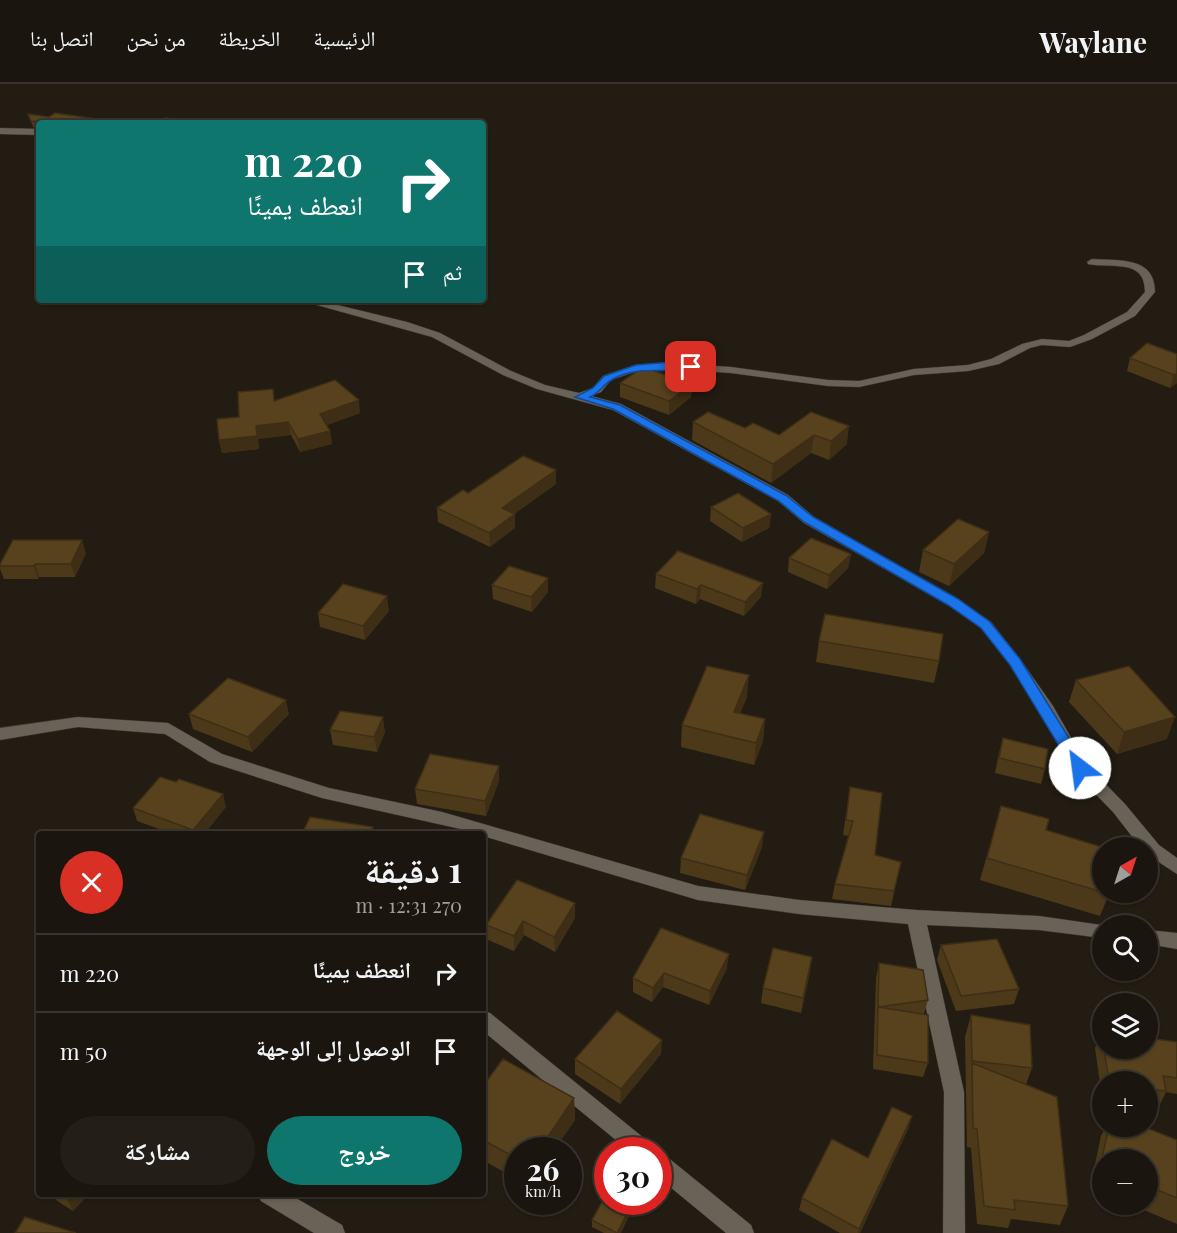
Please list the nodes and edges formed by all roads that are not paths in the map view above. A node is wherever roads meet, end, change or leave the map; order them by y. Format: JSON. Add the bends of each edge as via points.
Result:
{"nodes":[{"id":1,"x":0,"y":131,"type":"edge"},
{"id":2,"x":36,"y":132,"type":"edge"},
{"id":3,"x":1092,"y":262,"type":"dead end"},
{"id":4,"x":316,"y":303,"type":"edge"},
{"id":5,"x":580,"y":397,"type":"junction"},
{"id":6,"x":0,"y":734,"type":"edge"},
{"id":7,"x":1177,"y":867,"type":"edge"},
{"id":8,"x":916,"y":917,"type":"junction"},
{"id":9,"x":1092,"y":930,"type":"edge"},
{"id":10,"x":1158,"y":938,"type":"edge"},
{"id":11,"x":1177,"y":941,"type":"edge"},
{"id":12,"x":486,"y":1021,"type":"edge"},
{"id":13,"x":627,"y":1137,"type":"edge"},
{"id":14,"x":672,"y":1175,"type":"edge"},
{"id":15,"x":274,"y":1197,"type":"edge"},
{"id":16,"x":334,"y":1233,"type":"edge"},
{"id":17,"x":743,"y":1233,"type":"edge"},
{"id":18,"x":954,"y":1233,"type":"edge"}],
"edges":[{"from":1,"to":2,"type":"street"},
{"from":3,"to":5,"type":"street","via":[[1130,265],[1145,271],[1150,292],[1131,314],[1070,344],[1042,342],[995,362],[914,372],[860,384],[731,370],[636,368],[607,378],[597,390]]},
{"from":4,"to":5,"type":"street","via":[[436,335],[507,373]]},
{"from":5,"to":7,"type":"street","via":[[617,407],[783,498],[809,520],[986,625],[1034,691],[1080,768],[1153,849]]},
{"from":6,"to":8,"type":"street","via":[[78,722],[168,729],[216,758],[327,794],[442,818],[698,893]]},
{"from":8,"to":9,"type":"street"},
{"from":8,"to":18,"type":"street","via":[[954,1092]]},
{"from":10,"to":11,"type":"street"},
{"from":12,"to":13,"type":"street"},
{"from":14,"to":17,"type":"street"},
{"from":15,"to":16,"type":"street"}]}
